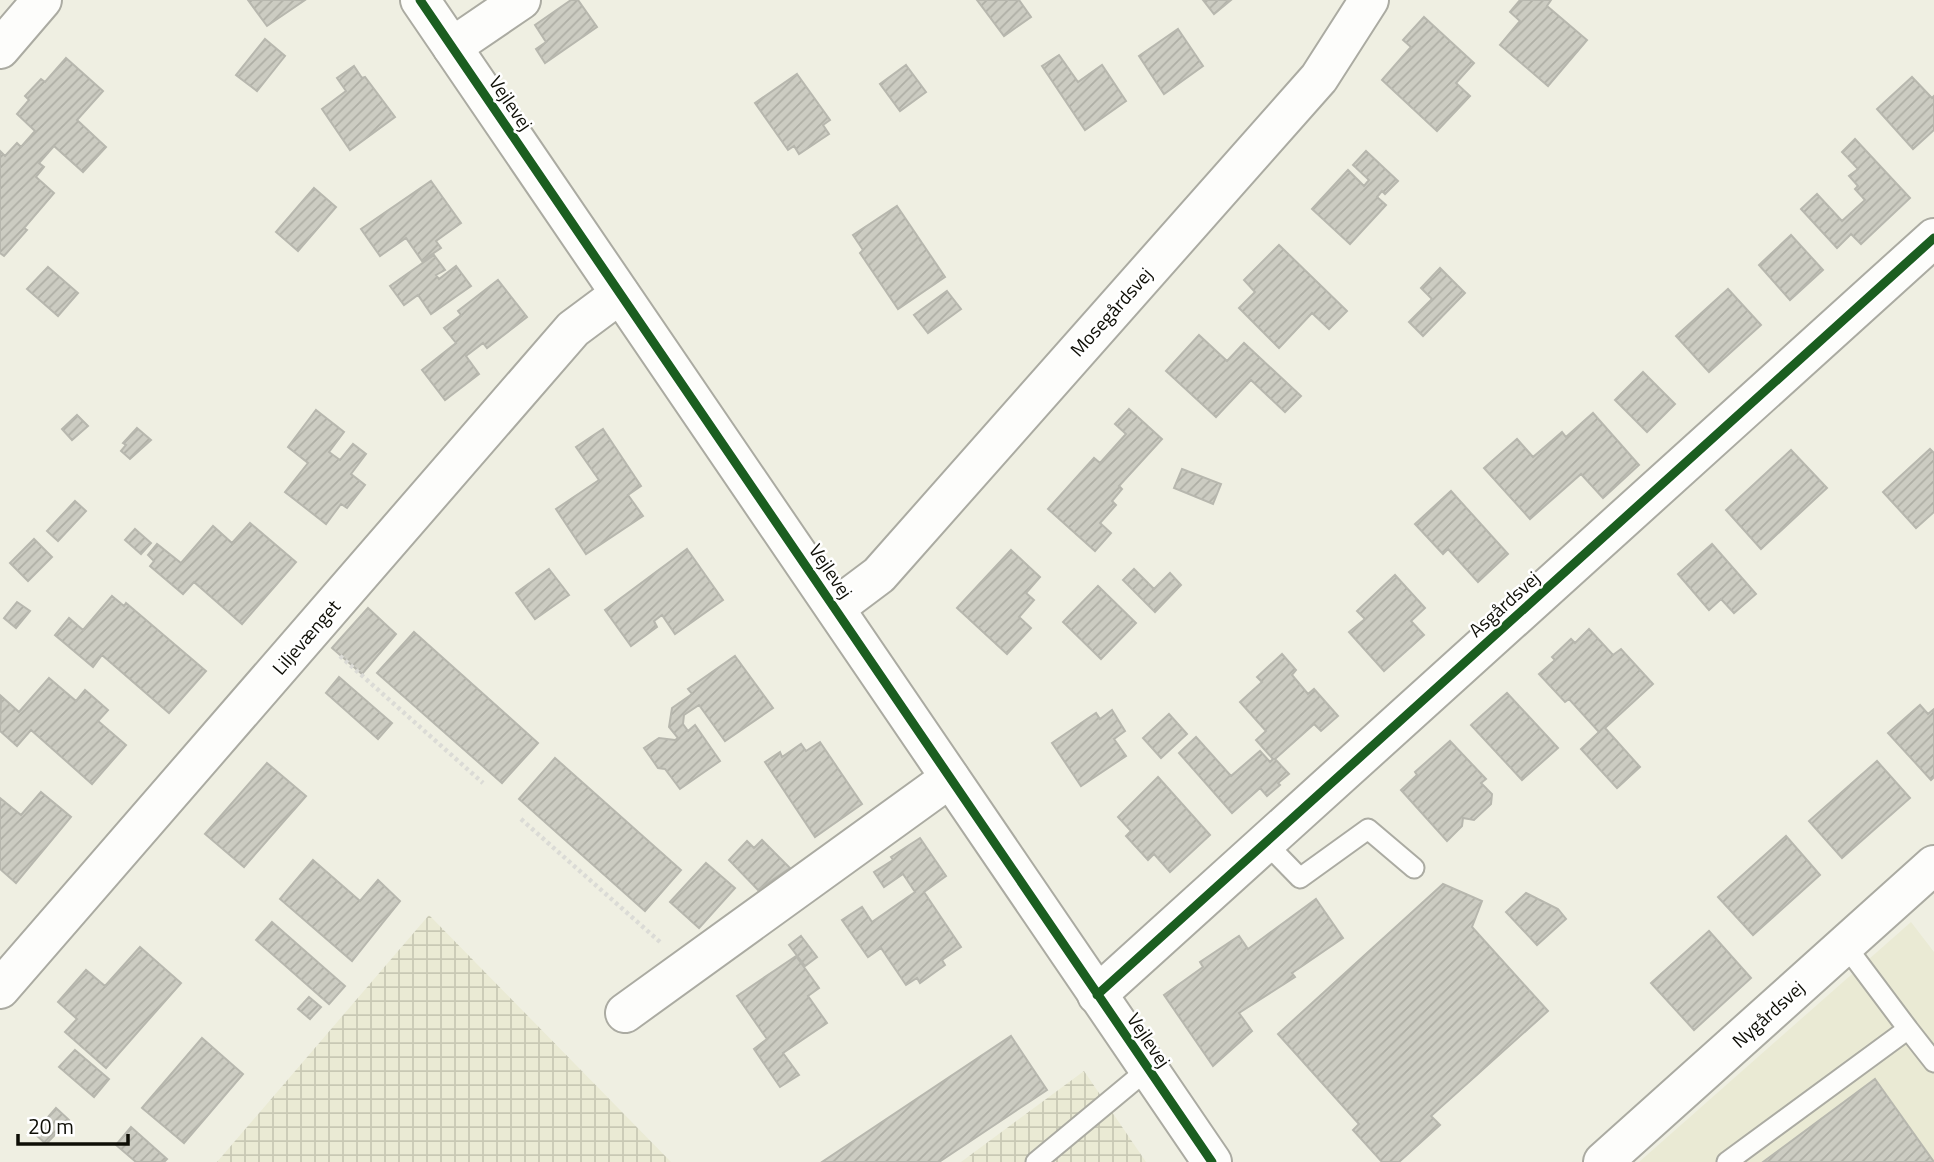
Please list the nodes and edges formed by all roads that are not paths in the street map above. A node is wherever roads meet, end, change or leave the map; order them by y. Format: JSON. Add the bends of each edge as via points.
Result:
{"nodes":[{"id":1,"x":42,"y":0,"type":"edge"},
{"id":2,"x":420,"y":0,"type":"edge"},
{"id":3,"x":521,"y":0,"type":"edge"},
{"id":4,"x":1369,"y":0,"type":"edge"},
{"id":5,"x":452,"y":47,"type":"junction"},
{"id":6,"x":0,"y":49,"type":"edge"},
{"id":7,"x":1934,"y":239,"type":"edge"},
{"id":8,"x":620,"y":294,"type":"junction"},
{"id":9,"x":835,"y":608,"type":"junction"},
{"id":10,"x":950,"y":778,"type":"junction"},
{"id":11,"x":1265,"y":842,"type":"junction"},
{"id":12,"x":1934,"y":865,"type":"edge"},
{"id":13,"x":1414,"y":868,"type":"dead end"},
{"id":14,"x":1845,"y":946,"type":"junction"},
{"id":15,"x":0,"y":989,"type":"edge"},
{"id":16,"x":1097,"y":995,"type":"junction"},
{"id":17,"x":625,"y":1013,"type":"dead end"},
{"id":18,"x":1908,"y":1029,"type":"junction"},
{"id":19,"x":1934,"y":1062,"type":"edge"},
{"id":20,"x":1148,"y":1069,"type":"junction"},
{"id":21,"x":1036,"y":1162,"type":"edge"},
{"id":22,"x":1212,"y":1162,"type":"edge"},
{"id":23,"x":1602,"y":1162,"type":"edge"},
{"id":24,"x":1727,"y":1162,"type":"edge"}],
"edges":[{"from":1,"to":6,"type":"street"},
{"from":2,"to":5,"type":"street","name":"Vejlevej"},
{"from":3,"to":5,"type":"street"},
{"from":4,"to":9,"type":"street","name":"Mosegårdsvej","via":[[1319,78],[879,575]]},
{"from":5,"to":8,"type":"street","name":"Vejlevej"},
{"from":7,"to":11,"type":"street","name":"Asgårdsvej"},
{"from":8,"to":9,"type":"street","name":"Vejlevej"},
{"from":8,"to":15,"type":"street","name":"Liljevænget","via":[[573,329]]},
{"from":9,"to":10,"type":"street","name":"Vejlevej"},
{"from":10,"to":16,"type":"street","name":"Vejlevej"},
{"from":10,"to":17,"type":"street"},
{"from":11,"to":13,"type":"lane","via":[[1300,878],[1368,829]]},
{"from":11,"to":16,"type":"street","name":"Asgårdsvej"},
{"from":12,"to":14,"type":"street","name":"Nygårdsvej"},
{"from":14,"to":18,"type":"lane"},
{"from":14,"to":23,"type":"street","name":"Nygårdsvej"},
{"from":16,"to":20,"type":"street","name":"Vejlevej"},
{"from":18,"to":19,"type":"lane"},
{"from":18,"to":24,"type":"lane"},
{"from":20,"to":21,"type":"lane"},
{"from":20,"to":22,"type":"street","name":"Vejlevej"}]}
